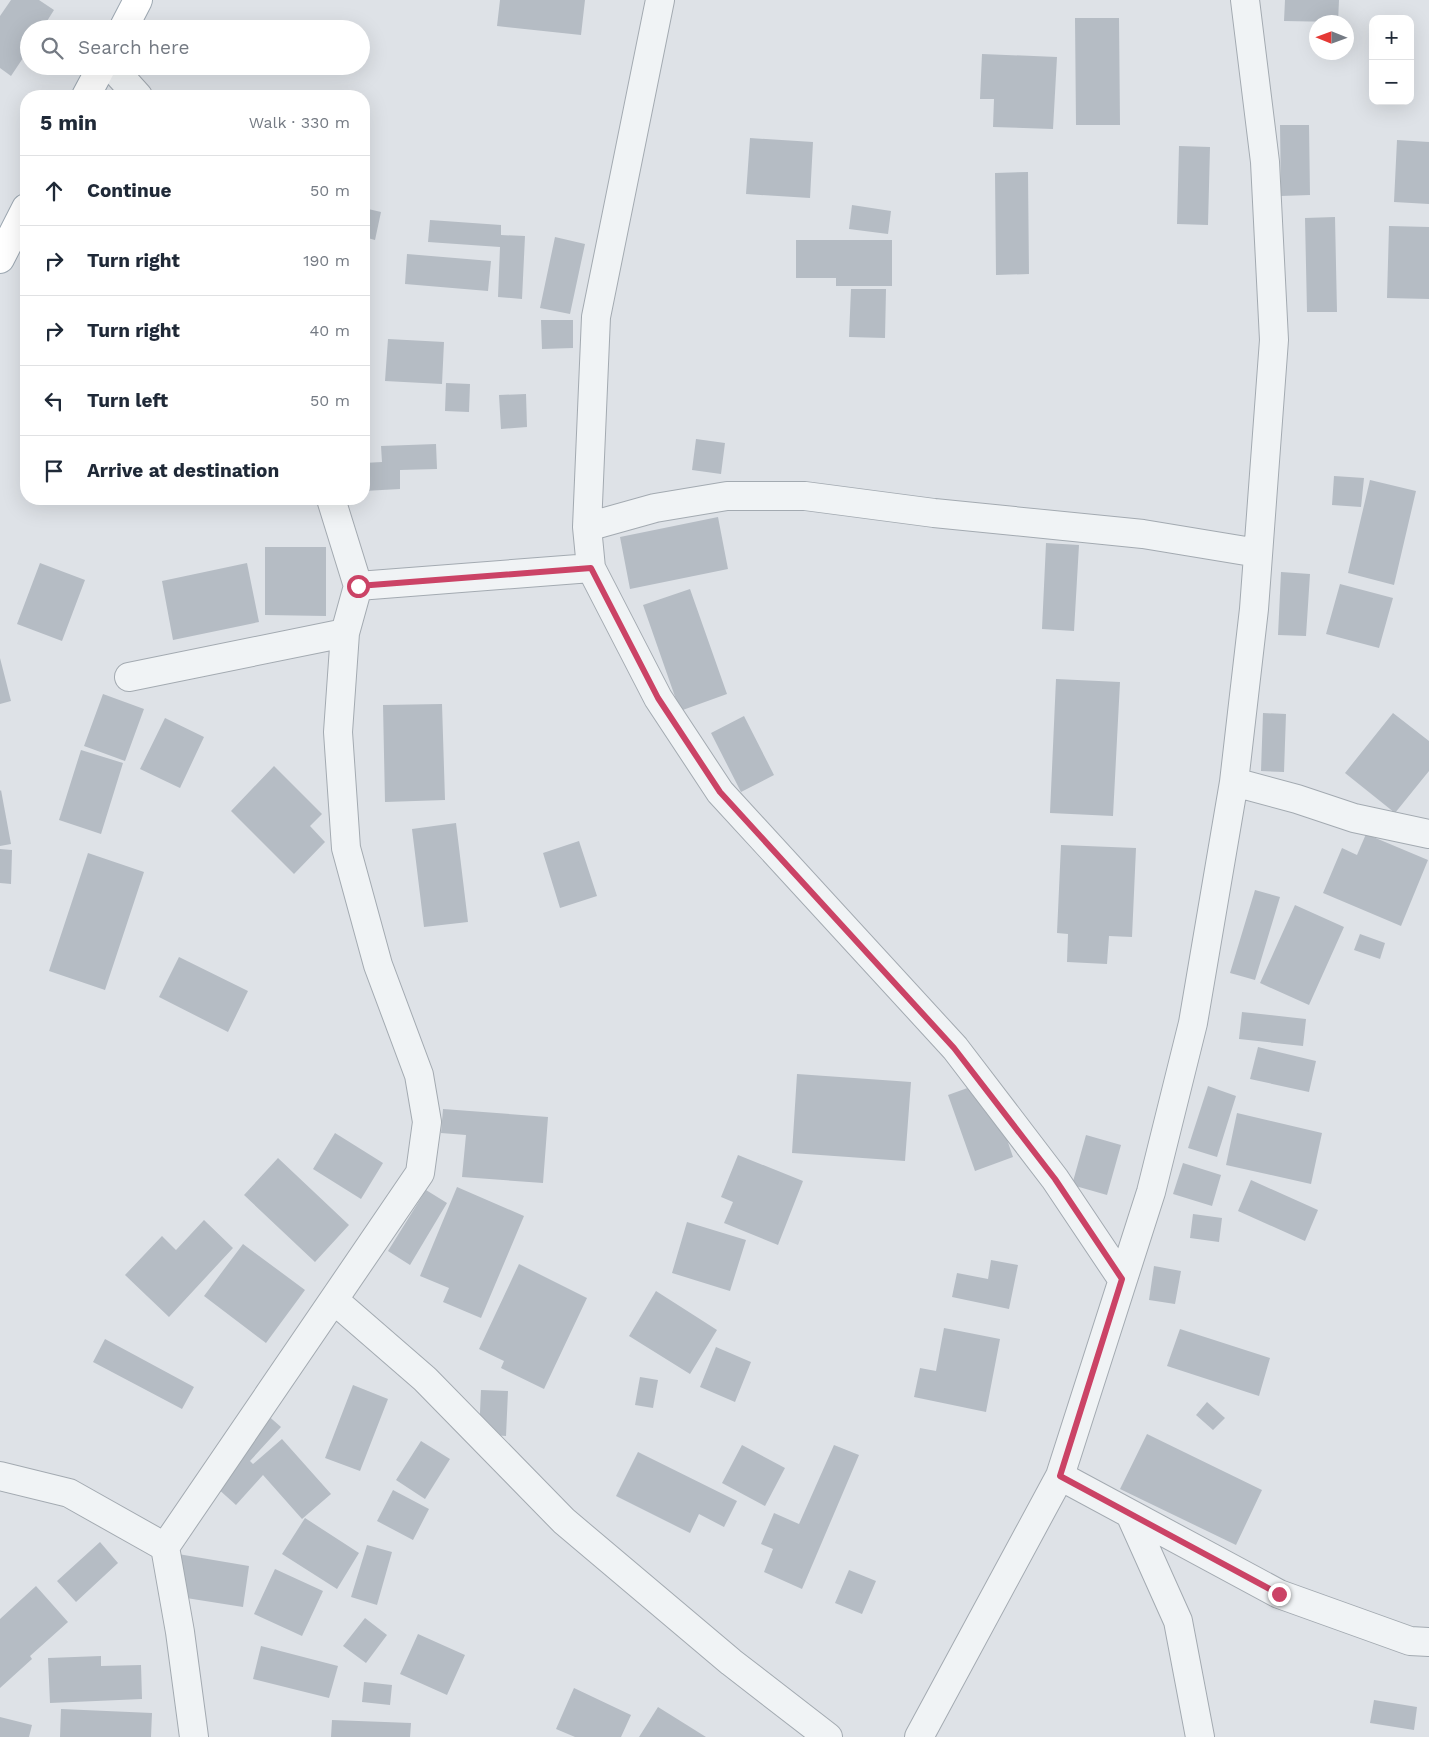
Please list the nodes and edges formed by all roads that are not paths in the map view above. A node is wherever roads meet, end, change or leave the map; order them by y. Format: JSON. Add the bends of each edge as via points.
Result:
{"nodes":[{"id":1,"x":138,"y":0,"type":"edge"},
{"id":2,"x":660,"y":0,"type":"edge"},
{"id":3,"x":1245,"y":0,"type":"edge"},
{"id":4,"x":128,"y":20,"type":"edge"},
{"id":5,"x":97,"y":75,"type":"edge"},
{"id":6,"x":119,"y":75,"type":"edge"},
{"id":7,"x":89,"y":90,"type":"edge"},
{"id":8,"x":133,"y":90,"type":"edge"},
{"id":9,"x":20,"y":220,"type":"edge"},
{"id":10,"x":0,"y":259,"type":"edge"},
{"id":11,"x":333,"y":505,"type":"edge"},
{"id":12,"x":587,"y":527,"type":"junction"},
{"id":13,"x":1258,"y":553,"type":"junction"},
{"id":14,"x":591,"y":568,"type":"junction"},
{"id":15,"x":358,"y":586,"type":"junction"},
{"id":16,"x":345,"y":633,"type":"junction"},
{"id":17,"x":129,"y":677,"type":"dead end"},
{"id":18,"x":1234,"y":782,"type":"junction"},
{"id":19,"x":1429,"y":834,"type":"edge"},
{"id":20,"x":1122,"y":1279,"type":"junction"},
{"id":21,"x":334,"y":1300,"type":"junction"},
{"id":22,"x":0,"y":1476,"type":"edge"},
{"id":23,"x":1060,"y":1476,"type":"junction"},
{"id":24,"x":1130,"y":1514,"type":"junction"},
{"id":25,"x":166,"y":1547,"type":"junction"},
{"id":26,"x":1429,"y":1642,"type":"edge"},
{"id":27,"x":194,"y":1737,"type":"edge"},
{"id":28,"x":828,"y":1737,"type":"edge"},
{"id":29,"x":919,"y":1737,"type":"edge"},
{"id":30,"x":1200,"y":1737,"type":"edge"}],
"edges":[{"from":1,"to":4,"type":"main road"},
{"from":2,"to":12,"type":"street","via":[[596,317]]},
{"from":3,"to":13,"type":"street","via":[[1266,162],[1274,340]]},
{"from":5,"to":7,"type":"main road"},
{"from":6,"to":8,"type":"street"},
{"from":9,"to":10,"type":"main road"},
{"from":11,"to":15,"type":"street"},
{"from":12,"to":13,"type":"street","via":[[655,508],[727,496],[805,496],[1143,534]]},
{"from":12,"to":14,"type":"street"},
{"from":13,"to":18,"type":"street"},
{"from":14,"to":15,"type":"street"},
{"from":14,"to":20,"type":"street","via":[[658,698],[720,792],[954,1048],[1055,1179]]},
{"from":15,"to":16,"type":"street"},
{"from":16,"to":17,"type":"street"},
{"from":16,"to":21,"type":"street","via":[[338,732],[346,848],[378,965],[420,1075],[427,1122],[420,1173]]},
{"from":18,"to":19,"type":"street","via":[[1354,818]]},
{"from":18,"to":20,"type":"street","via":[[1193,1023],[1150,1192]]},
{"from":20,"to":23,"type":"street"},
{"from":21,"to":25,"type":"street"},
{"from":21,"to":28,"type":"street","via":[[425,1379],[564,1521],[731,1662]]},
{"from":22,"to":25,"type":"street","via":[[70,1493]]},
{"from":23,"to":24,"type":"street"},
{"from":23,"to":29,"type":"street"},
{"from":24,"to":26,"type":"street","via":[[1279,1594],[1410,1641]]},
{"from":24,"to":30,"type":"street","via":[[1178,1620]]},
{"from":25,"to":27,"type":"street"}]}
